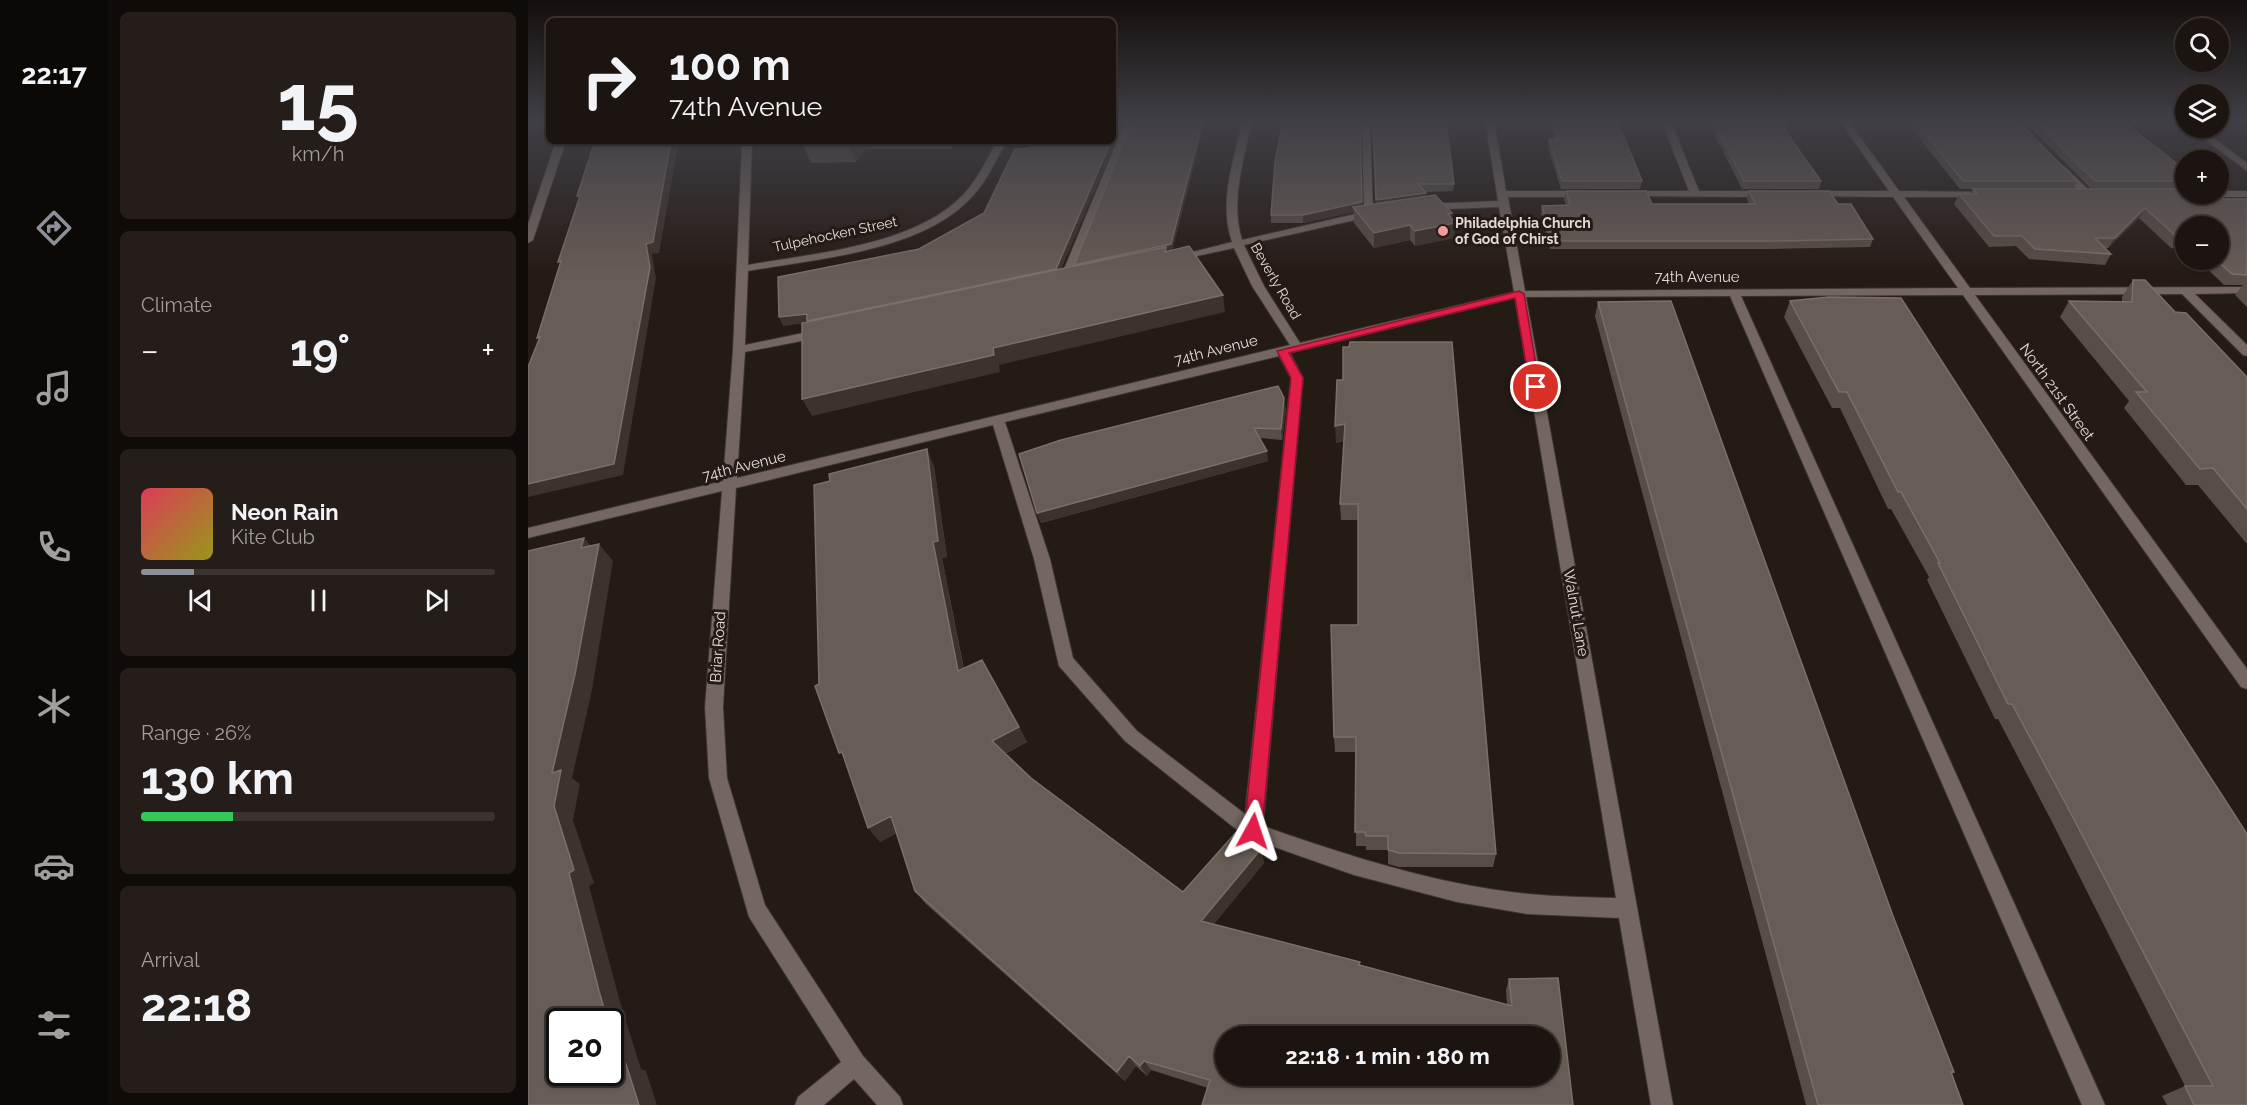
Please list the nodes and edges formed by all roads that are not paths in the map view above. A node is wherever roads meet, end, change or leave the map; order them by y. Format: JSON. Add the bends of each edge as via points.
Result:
{"nodes":[{"id":1,"x":551,"y":172,"type":"edge"},
{"id":2,"x":746,"y":172,"type":"edge"},
{"id":3,"x":984,"y":172,"type":"edge"},
{"id":4,"x":1110,"y":172,"type":"edge"},
{"id":5,"x":1239,"y":172,"type":"edge"},
{"id":6,"x":1371,"y":172,"type":"edge"},
{"id":7,"x":1498,"y":172,"type":"edge"},
{"id":8,"x":1686,"y":172,"type":"edge"},
{"id":9,"x":1881,"y":172,"type":"edge"},
{"id":10,"x":2065,"y":172,"type":"edge"},
{"id":11,"x":1593,"y":194,"type":"edge"},
{"id":12,"x":1616,"y":194,"type":"edge"},
{"id":13,"x":1695,"y":194,"type":"junction"},
{"id":14,"x":1779,"y":194,"type":"edge"},
{"id":15,"x":1802,"y":194,"type":"edge"},
{"id":16,"x":1897,"y":194,"type":"junction"},
{"id":17,"x":2004,"y":194,"type":"edge"},
{"id":18,"x":2075,"y":194,"type":"edge"},
{"id":19,"x":2087,"y":194,"type":"junction"},
{"id":20,"x":2098,"y":194,"type":"edge"},
{"id":21,"x":2229,"y":194,"type":"edge"},
{"id":22,"x":2247,"y":194,"type":"edge"},
{"id":23,"x":1503,"y":199,"type":"junction"},
{"id":24,"x":1414,"y":208,"type":"edge"},
{"id":25,"x":528,"y":240,"type":"edge"},
{"id":26,"x":1238,"y":244,"type":"junction"},
{"id":27,"x":1157,"y":261,"type":"edge"},
{"id":28,"x":741,"y":269,"type":"junction"},
{"id":29,"x":1065,"y":281,"type":"edge"},
{"id":30,"x":2247,"y":290,"type":"edge"},
{"id":31,"x":1963,"y":291,"type":"junction"},
{"id":32,"x":2186,"y":291,"type":"junction"},
{"id":33,"x":1734,"y":293,"type":"junction"},
{"id":34,"x":1519,"y":294,"type":"junction"},
{"id":35,"x":832,"y":330,"type":"edge"},
{"id":36,"x":1290,"y":349,"type":"junction"},
{"id":37,"x":739,"y":350,"type":"junction"},
{"id":38,"x":2247,"y":352,"type":"edge"},
{"id":39,"x":998,"y":420,"type":"junction"},
{"id":40,"x":728,"y":487,"type":"junction"},
{"id":41,"x":528,"y":533,"type":"edge"},
{"id":42,"x":2247,"y":682,"type":"edge"},
{"id":43,"x":1253,"y":831,"type":"junction"},
{"id":44,"x":1628,"y":908,"type":"junction"},
{"id":45,"x":855,"y":1064,"type":"junction"},
{"id":46,"x":806,"y":1105,"type":"edge"},
{"id":47,"x":892,"y":1105,"type":"edge"},
{"id":48,"x":1662,"y":1105,"type":"edge"},
{"id":49,"x":2094,"y":1105,"type":"edge"}],
"edges":[{"from":1,"to":25,"type":"street"},
{"from":2,"to":28,"type":"street","name":"Briar Road"},
{"from":3,"to":28,"type":"street","name":"Tulpehocken Street","via":[[960,204],[939,220],[872,244]]},
{"from":4,"to":29,"type":"street"},
{"from":5,"to":26,"type":"street","name":"Beverly Road","via":[[1231,219]]},
{"from":6,"to":26,"type":"street","via":[[1375,213]]},
{"from":7,"to":23,"type":"street","name":"Walnut Lane"},
{"from":8,"to":13,"type":"street"},
{"from":9,"to":16,"type":"street","name":"North 21st Street"},
{"from":10,"to":19,"type":"street"},
{"from":11,"to":23,"type":"street"},
{"from":12,"to":13,"type":"street"},
{"from":13,"to":14,"type":"street"},
{"from":15,"to":16,"type":"street"},
{"from":16,"to":17,"type":"street"},
{"from":16,"to":31,"type":"street","name":"North 21st Street"},
{"from":18,"to":19,"type":"street"},
{"from":19,"to":20,"type":"street"},
{"from":21,"to":22,"type":"street"},
{"from":23,"to":24,"type":"street"},
{"from":23,"to":34,"type":"street","name":"Walnut Lane"},
{"from":26,"to":27,"type":"street"},
{"from":26,"to":36,"type":"street","name":"Beverly Road"},
{"from":28,"to":37,"type":"street","name":"Briar Road"},
{"from":30,"to":32,"type":"street","name":"74th Avenue"},
{"from":31,"to":32,"type":"street","name":"74th Avenue"},
{"from":31,"to":33,"type":"street","name":"74th Avenue"},
{"from":31,"to":42,"type":"street","name":"North 21st Street"},
{"from":32,"to":38,"type":"street"},
{"from":33,"to":34,"type":"street","name":"74th Avenue"},
{"from":33,"to":49,"type":"street"},
{"from":34,"to":36,"type":"street","name":"74th Avenue"},
{"from":34,"to":44,"type":"street","name":"Walnut Lane"},
{"from":35,"to":37,"type":"street"},
{"from":36,"to":39,"type":"street","name":"74th Avenue"},
{"from":36,"to":43,"type":"street","name":"Beverly Road","via":[[1297,378]]},
{"from":37,"to":40,"type":"street","name":"Briar Road"},
{"from":39,"to":40,"type":"street","name":"74th Avenue"},
{"from":39,"to":43,"type":"street","via":[[1042,559],[1065,661],[1131,736]]},
{"from":40,"to":41,"type":"street","name":"74th Avenue"},
{"from":40,"to":45,"type":"street","name":"Briar Road","via":[[714,706],[718,778],[756,910]]},
{"from":43,"to":44,"type":"street","via":[[1329,859],[1421,884],[1527,904]]},
{"from":44,"to":48,"type":"street","name":"Walnut Lane"},
{"from":45,"to":46,"type":"street"},
{"from":45,"to":47,"type":"street","name":"Briar Road"}]}
